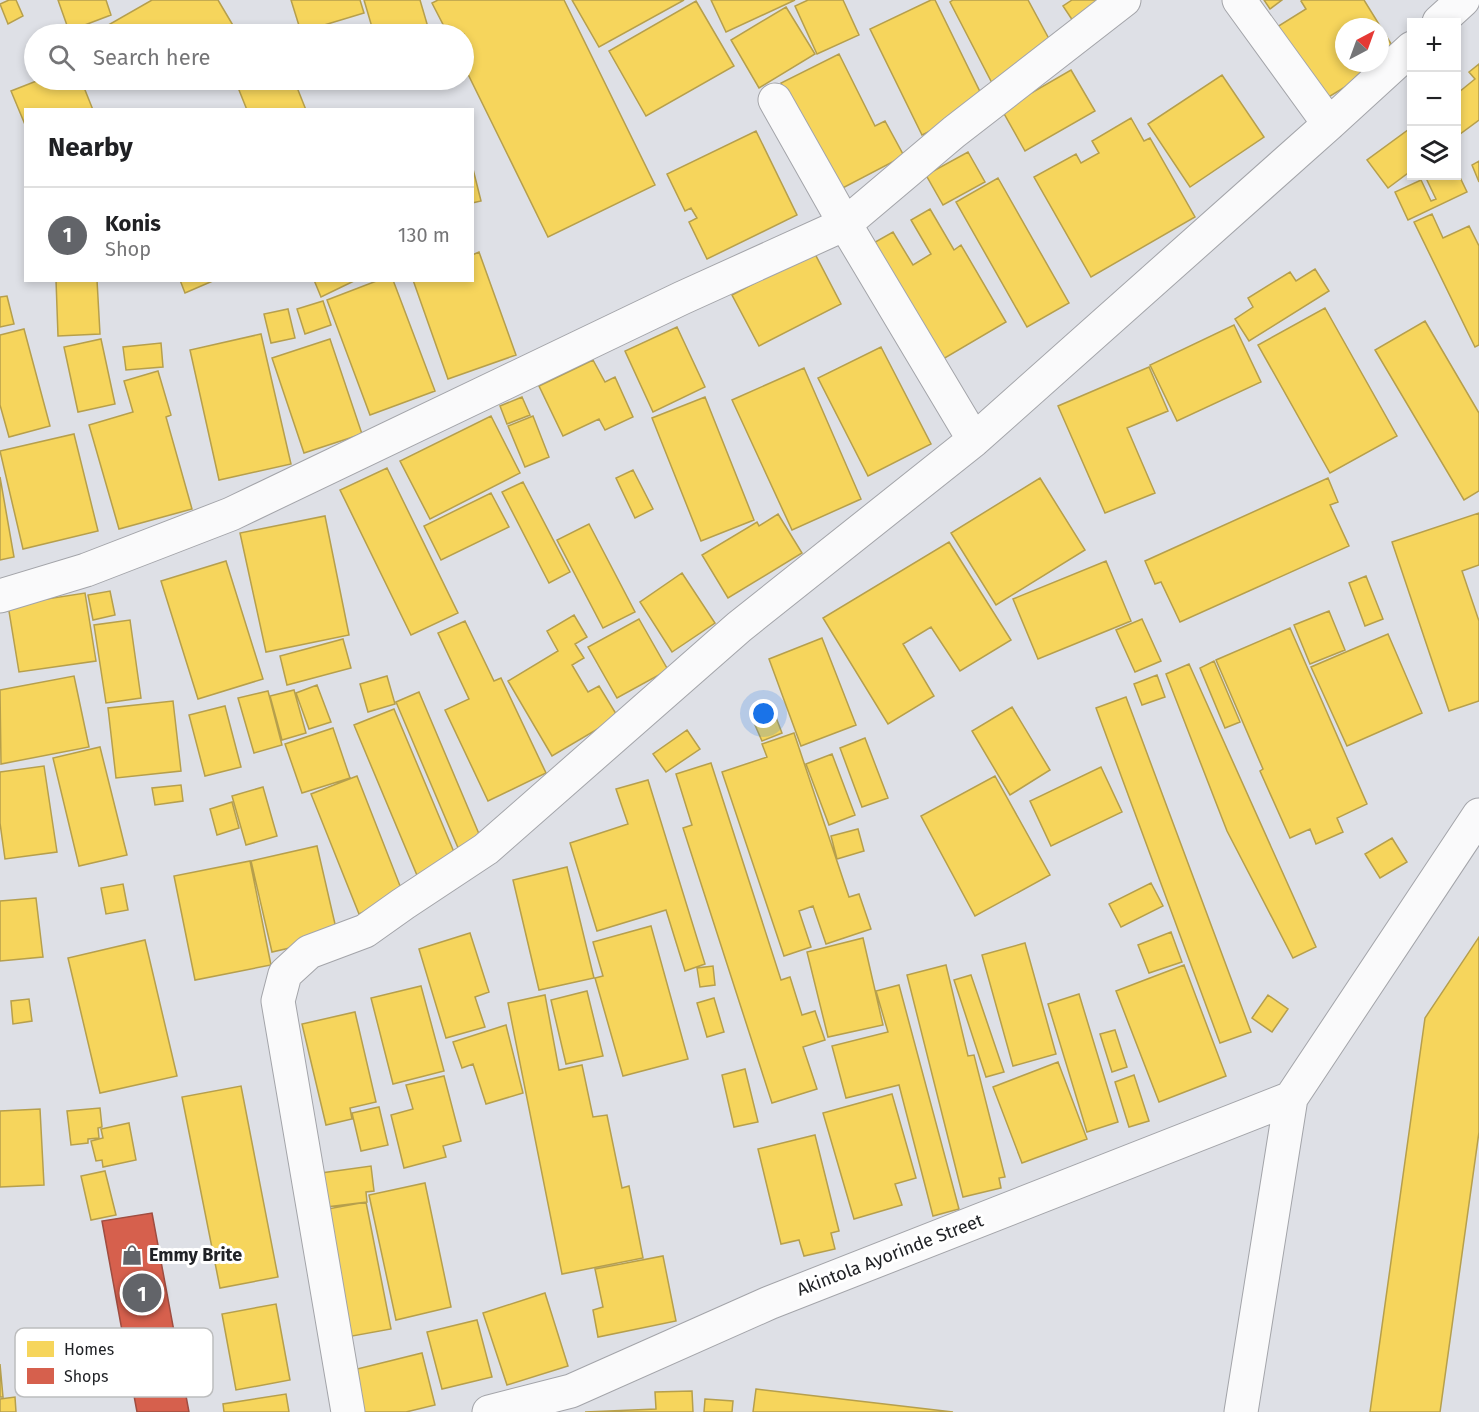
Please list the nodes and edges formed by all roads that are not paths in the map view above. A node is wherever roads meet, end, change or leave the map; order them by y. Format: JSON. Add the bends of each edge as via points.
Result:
{"nodes":[{"id":1,"x":1124,"y":0,"type":"edge"},
{"id":2,"x":1239,"y":0,"type":"edge"},
{"id":3,"x":1463,"y":0,"type":"edge"},
{"id":4,"x":1443,"y":18,"type":"edge"},
{"id":5,"x":1407,"y":53,"type":"edge"},
{"id":6,"x":775,"y":100,"type":"dead end"},
{"id":7,"x":1329,"y":124,"type":"junction"},
{"id":8,"x":845,"y":224,"type":"junction"},
{"id":9,"x":974,"y":440,"type":"junction"},
{"id":10,"x":0,"y":596,"type":"edge"},
{"id":11,"x":1479,"y":815,"type":"edge"},
{"id":12,"x":1291,"y":1098,"type":"junction"},
{"id":13,"x":348,"y":1412,"type":"edge"},
{"id":14,"x":489,"y":1412,"type":"edge"},
{"id":15,"x":1241,"y":1412,"type":"edge"}],
"edges":[{"from":1,"to":8,"type":"street","via":[[954,132]]},
{"from":2,"to":7,"type":"street"},
{"from":3,"to":4,"type":"street"},
{"from":5,"to":7,"type":"street"},
{"from":6,"to":8,"type":"street"},
{"from":7,"to":9,"type":"street"},
{"from":8,"to":9,"type":"street"},
{"from":8,"to":10,"type":"street","via":[[231,514],[86,570]]},
{"from":9,"to":13,"type":"street","via":[[739,627],[486,849],[365,931],[309,952],[285,974],[278,1001]]},
{"from":11,"to":12,"type":"street"},
{"from":12,"to":14,"type":"street","name":"Akintola Ayorinde Street","via":[[769,1303],[572,1390]]},
{"from":12,"to":15,"type":"street"}]}
